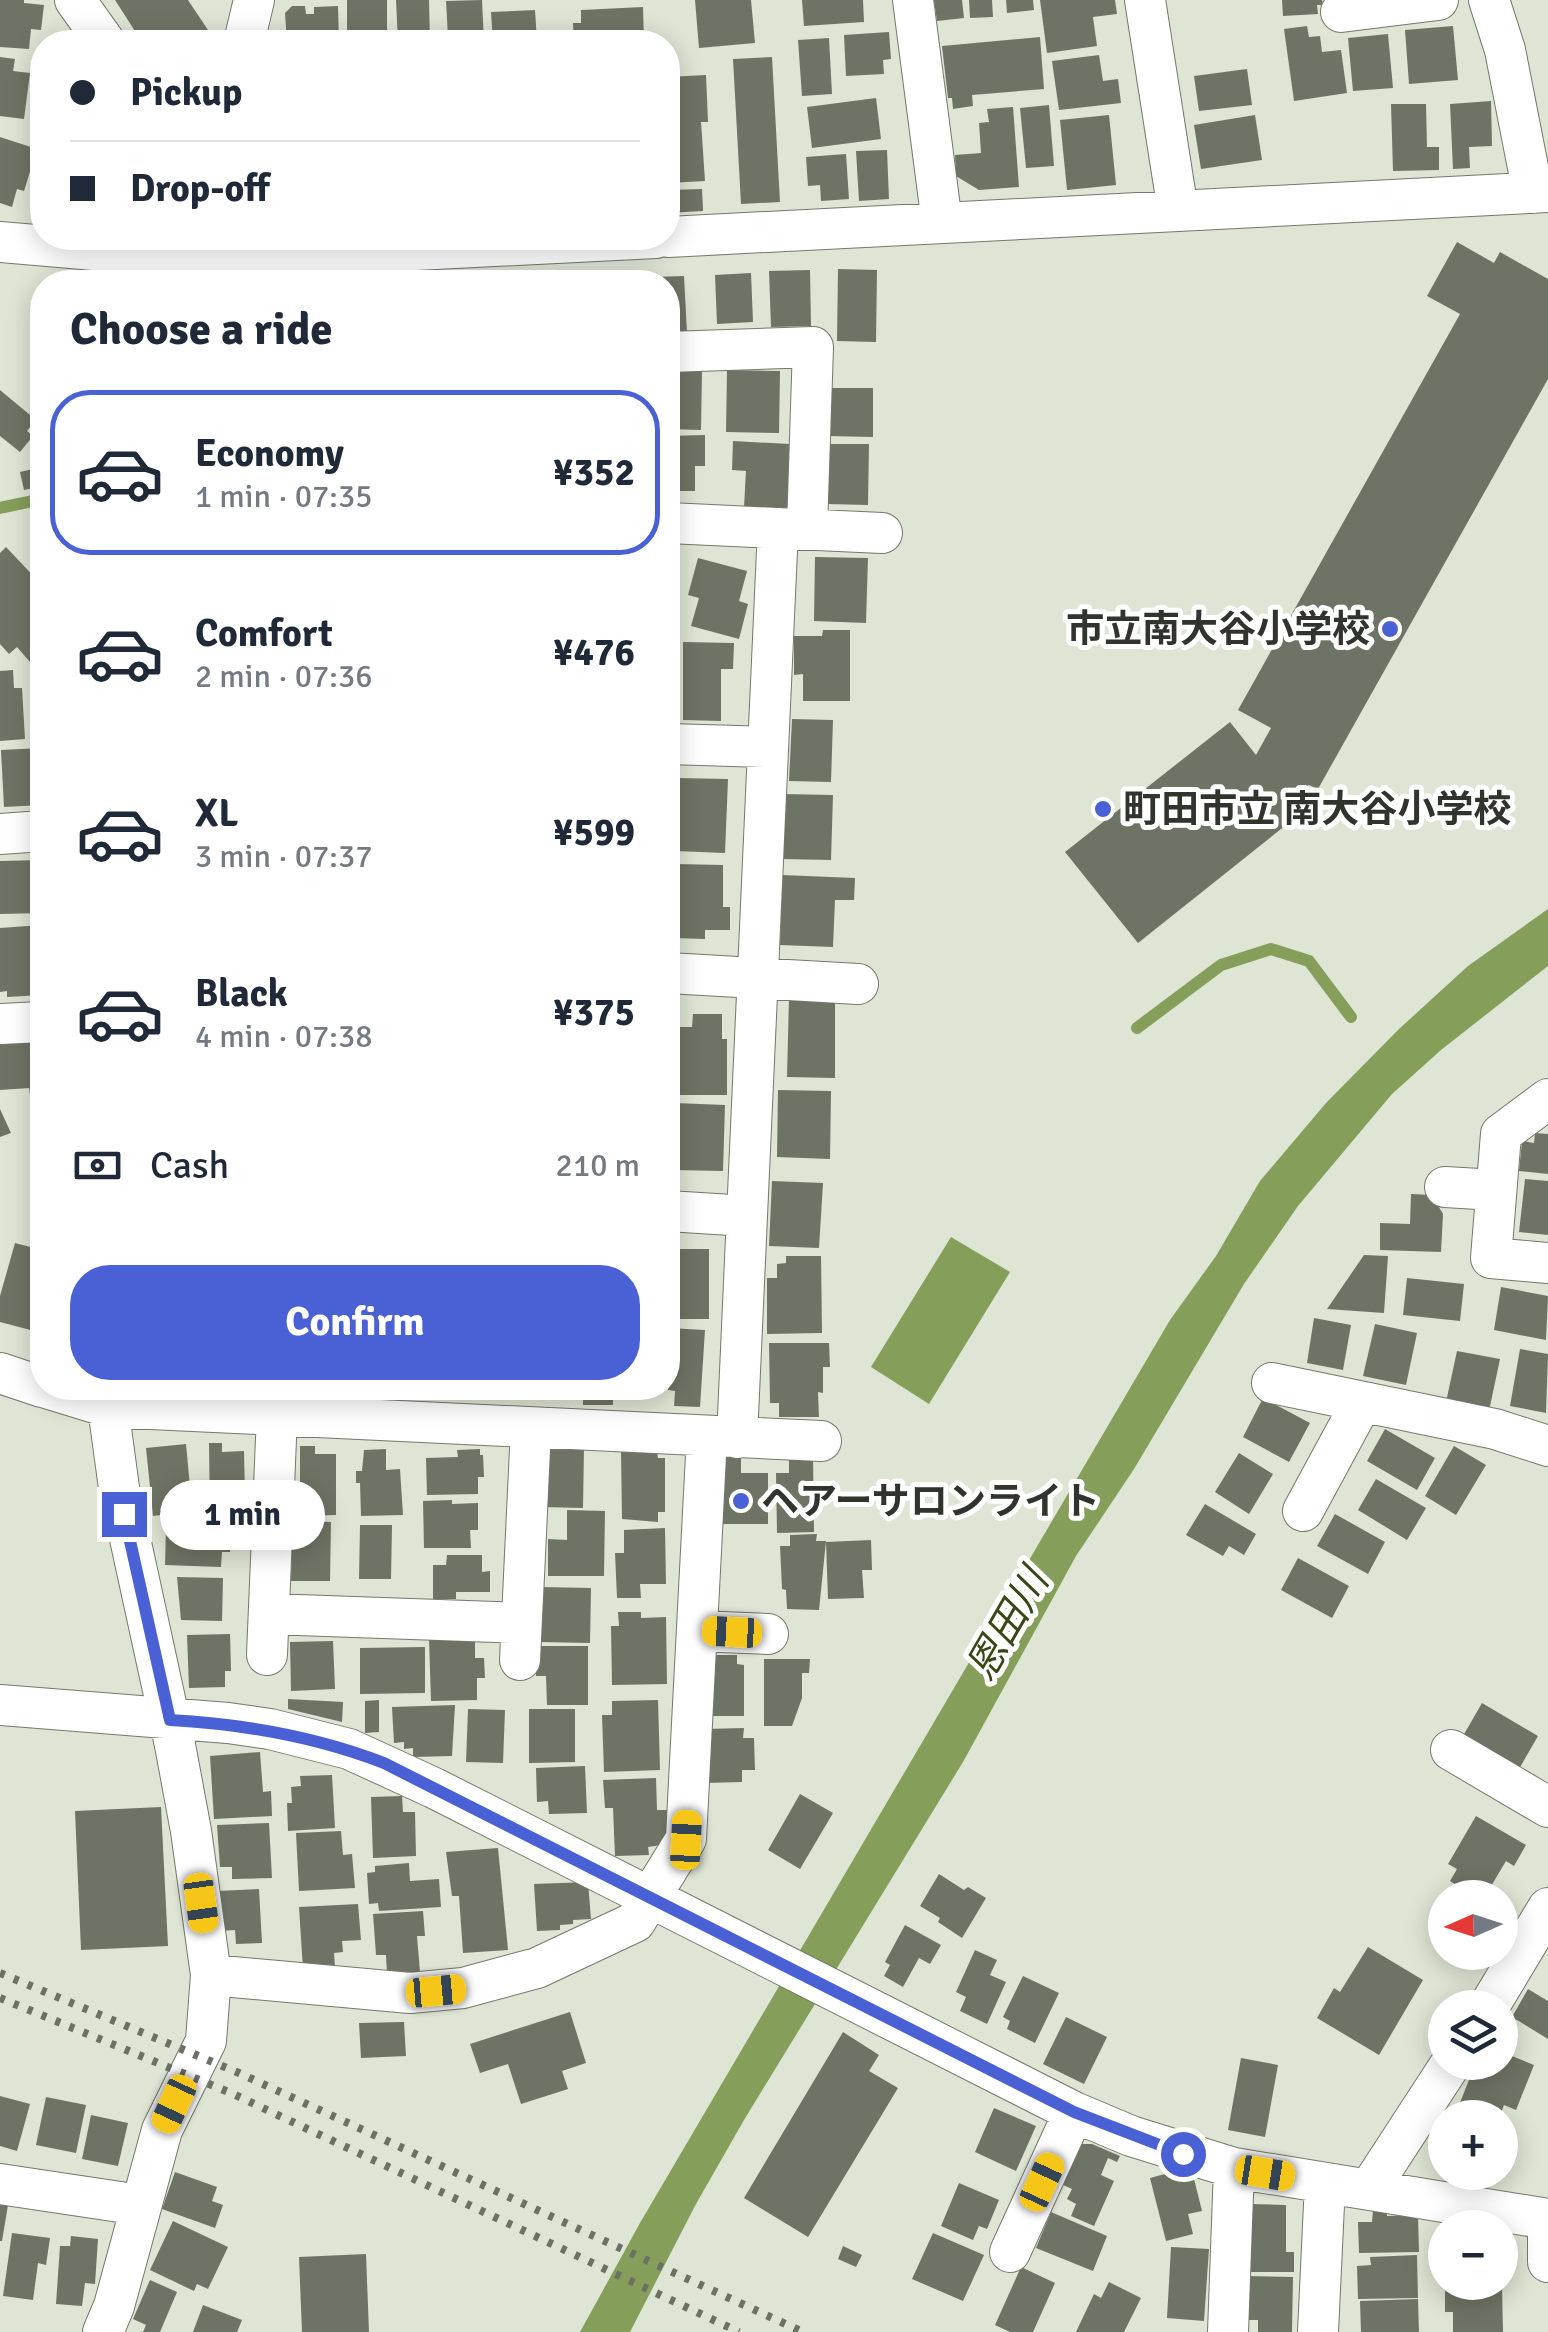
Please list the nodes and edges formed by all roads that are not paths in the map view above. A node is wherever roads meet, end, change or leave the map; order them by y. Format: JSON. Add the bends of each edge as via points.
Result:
{"nodes":[{"id":1,"x":75,"y":0,"type":"edge"},
{"id":2,"x":254,"y":0,"type":"edge"},
{"id":3,"x":913,"y":0,"type":"edge"},
{"id":4,"x":1145,"y":0,"type":"edge"},
{"id":5,"x":1438,"y":0,"type":"edge"},
{"id":6,"x":1489,"y":0,"type":"edge"},
{"id":7,"x":1341,"y":12,"type":"dead end"},
{"id":8,"x":96,"y":30,"type":"edge"},
{"id":9,"x":247,"y":30,"type":"edge"},
{"id":10,"x":1541,"y":193,"type":"edge"},
{"id":11,"x":1178,"y":211,"type":"junction"},
{"id":12,"x":942,"y":223,"type":"junction"},
{"id":13,"x":680,"y":236,"type":"edge"},
{"id":14,"x":0,"y":242,"type":"edge"},
{"id":15,"x":30,"y":245,"type":"edge"},
{"id":16,"x":88,"y":250,"type":"edge"},
{"id":17,"x":406,"y":250,"type":"edge"},
{"id":18,"x":198,"y":260,"type":"edge"},
{"id":19,"x":680,"y":352,"type":"edge"},
{"id":20,"x":680,"y":524,"type":"edge"},
{"id":21,"x":792,"y":529,"type":"junction"},
{"id":22,"x":882,"y":533,"type":"dead end"},
{"id":23,"x":680,"y":744,"type":"edge"},
{"id":24,"x":768,"y":748,"type":"junction"},
{"id":25,"x":30,"y":832,"type":"edge"},
{"id":26,"x":0,"y":834,"type":"edge"},
{"id":27,"x":680,"y":973,"type":"edge"},
{"id":28,"x":757,"y":977,"type":"junction"},
{"id":29,"x":858,"y":984,"type":"dead end"},
{"id":30,"x":30,"y":1023,"type":"edge"},
{"id":31,"x":0,"y":1024,"type":"edge"},
{"id":32,"x":1548,"y":1100,"type":"edge"},
{"id":33,"x":1445,"y":1186,"type":"dead end"},
{"id":34,"x":1496,"y":1190,"type":"junction"},
{"id":35,"x":680,"y":1212,"type":"edge"},
{"id":36,"x":747,"y":1216,"type":"junction"},
{"id":37,"x":1548,"y":1263,"type":"edge"},
{"id":38,"x":0,"y":1373,"type":"edge"},
{"id":39,"x":30,"y":1383,"type":"edge"},
{"id":40,"x":1272,"y":1383,"type":"dead end"},
{"id":41,"x":108,"y":1400,"type":"edge"},
{"id":42,"x":136,"y":1400,"type":"edge"},
{"id":43,"x":1362,"y":1402,"type":"junction"},
{"id":44,"x":277,"y":1415,"type":"junction"},
{"id":45,"x":530,"y":1428,"type":"junction"},
{"id":46,"x":722,"y":1437,"type":"junction"},
{"id":47,"x":820,"y":1441,"type":"dead end"},
{"id":48,"x":1548,"y":1446,"type":"edge"},
{"id":49,"x":1303,"y":1510,"type":"dead end"},
{"id":50,"x":269,"y":1614,"type":"junction"},
{"id":51,"x":697,"y":1631,"type":"junction"},
{"id":52,"x":768,"y":1634,"type":"dead end"},
{"id":53,"x":267,"y":1656,"type":"dead end"},
{"id":54,"x":0,"y":1705,"type":"edge"},
{"id":55,"x":170,"y":1720,"type":"junction"},
{"id":56,"x":1451,"y":1750,"type":"dead end"},
{"id":57,"x":1548,"y":1807,"type":"edge"},
{"id":58,"x":650,"y":1897,"type":"junction"},
{"id":59,"x":1548,"y":1908,"type":"edge"},
{"id":60,"x":211,"y":1975,"type":"junction"},
{"id":61,"x":1499,"y":1990,"type":"edge"},
{"id":62,"x":1440,"y":2080,"type":"edge"},
{"id":63,"x":1074,"y":2112,"type":"junction"},
{"id":64,"x":1234,"y":2168,"type":"junction"},
{"id":65,"x":1325,"y":2183,"type":"junction"},
{"id":66,"x":0,"y":2184,"type":"edge"},
{"id":67,"x":1370,"y":2188,"type":"junction"},
{"id":68,"x":140,"y":2205,"type":"junction"},
{"id":69,"x":1548,"y":2219,"type":"edge"},
{"id":70,"x":1010,"y":2252,"type":"dead end"},
{"id":71,"x":1548,"y":2262,"type":"edge"},
{"id":72,"x":103,"y":2332,"type":"edge"},
{"id":73,"x":1228,"y":2332,"type":"edge"},
{"id":74,"x":1318,"y":2332,"type":"edge"}],
"edges":[{"from":1,"to":8,"type":"street"},
{"from":2,"to":9,"type":"street"},
{"from":3,"to":12,"type":"street"},
{"from":4,"to":11,"type":"street"},
{"from":5,"to":7,"type":"street"},
{"from":6,"to":10,"type":"street"},
{"from":10,"to":11,"type":"street"},
{"from":11,"to":12,"type":"street"},
{"from":12,"to":13,"type":"street"},
{"from":14,"to":15,"type":"street"},
{"from":16,"to":18,"type":"street"},
{"from":17,"to":18,"type":"street"},
{"from":19,"to":21,"type":"street","via":[[812,347]]},
{"from":20,"to":21,"type":"street"},
{"from":21,"to":22,"type":"street"},
{"from":21,"to":24,"type":"street"},
{"from":23,"to":24,"type":"street"},
{"from":24,"to":28,"type":"street"},
{"from":25,"to":26,"type":"street"},
{"from":27,"to":28,"type":"street"},
{"from":28,"to":29,"type":"street"},
{"from":28,"to":36,"type":"street"},
{"from":30,"to":31,"type":"street"},
{"from":32,"to":34,"type":"street","via":[[1501,1134]]},
{"from":33,"to":34,"type":"street"},
{"from":34,"to":37,"type":"street","via":[[1491,1258]]},
{"from":35,"to":36,"type":"street"},
{"from":36,"to":46,"type":"street"},
{"from":38,"to":39,"type":"street"},
{"from":40,"to":43,"type":"street"},
{"from":41,"to":55,"type":"street","via":[[118,1488]]},
{"from":42,"to":44,"type":"street"},
{"from":43,"to":48,"type":"street"},
{"from":43,"to":49,"type":"street"},
{"from":44,"to":45,"type":"street"},
{"from":44,"to":50,"type":"street"},
{"from":45,"to":46,"type":"street"},
{"from":45,"to":50,"type":"street","via":[[521,1641]]},
{"from":46,"to":47,"type":"street"},
{"from":46,"to":51,"type":"street"},
{"from":50,"to":53,"type":"street"},
{"from":51,"to":52,"type":"street"},
{"from":51,"to":58,"type":"street","via":[[686,1840]]},
{"from":54,"to":55,"type":"street"},
{"from":55,"to":58,"type":"street","via":[[270,1729],[349,1750]]},
{"from":55,"to":60,"type":"street"},
{"from":56,"to":57,"type":"street"},
{"from":58,"to":60,"type":"street","via":[[636,1922],[537,1968],[462,1988],[410,1993]]},
{"from":58,"to":63,"type":"street"},
{"from":59,"to":61,"type":"street"},
{"from":60,"to":68,"type":"street","via":[[206,2042],[162,2130]]},
{"from":62,"to":67,"type":"street"},
{"from":63,"to":64,"type":"street"},
{"from":63,"to":70,"type":"street"},
{"from":64,"to":65,"type":"street"},
{"from":64,"to":73,"type":"street"},
{"from":65,"to":67,"type":"street"},
{"from":65,"to":74,"type":"street"},
{"from":66,"to":68,"type":"street"},
{"from":67,"to":69,"type":"street"},
{"from":68,"to":72,"type":"street"},
{"from":69,"to":71,"type":"street"}]}
